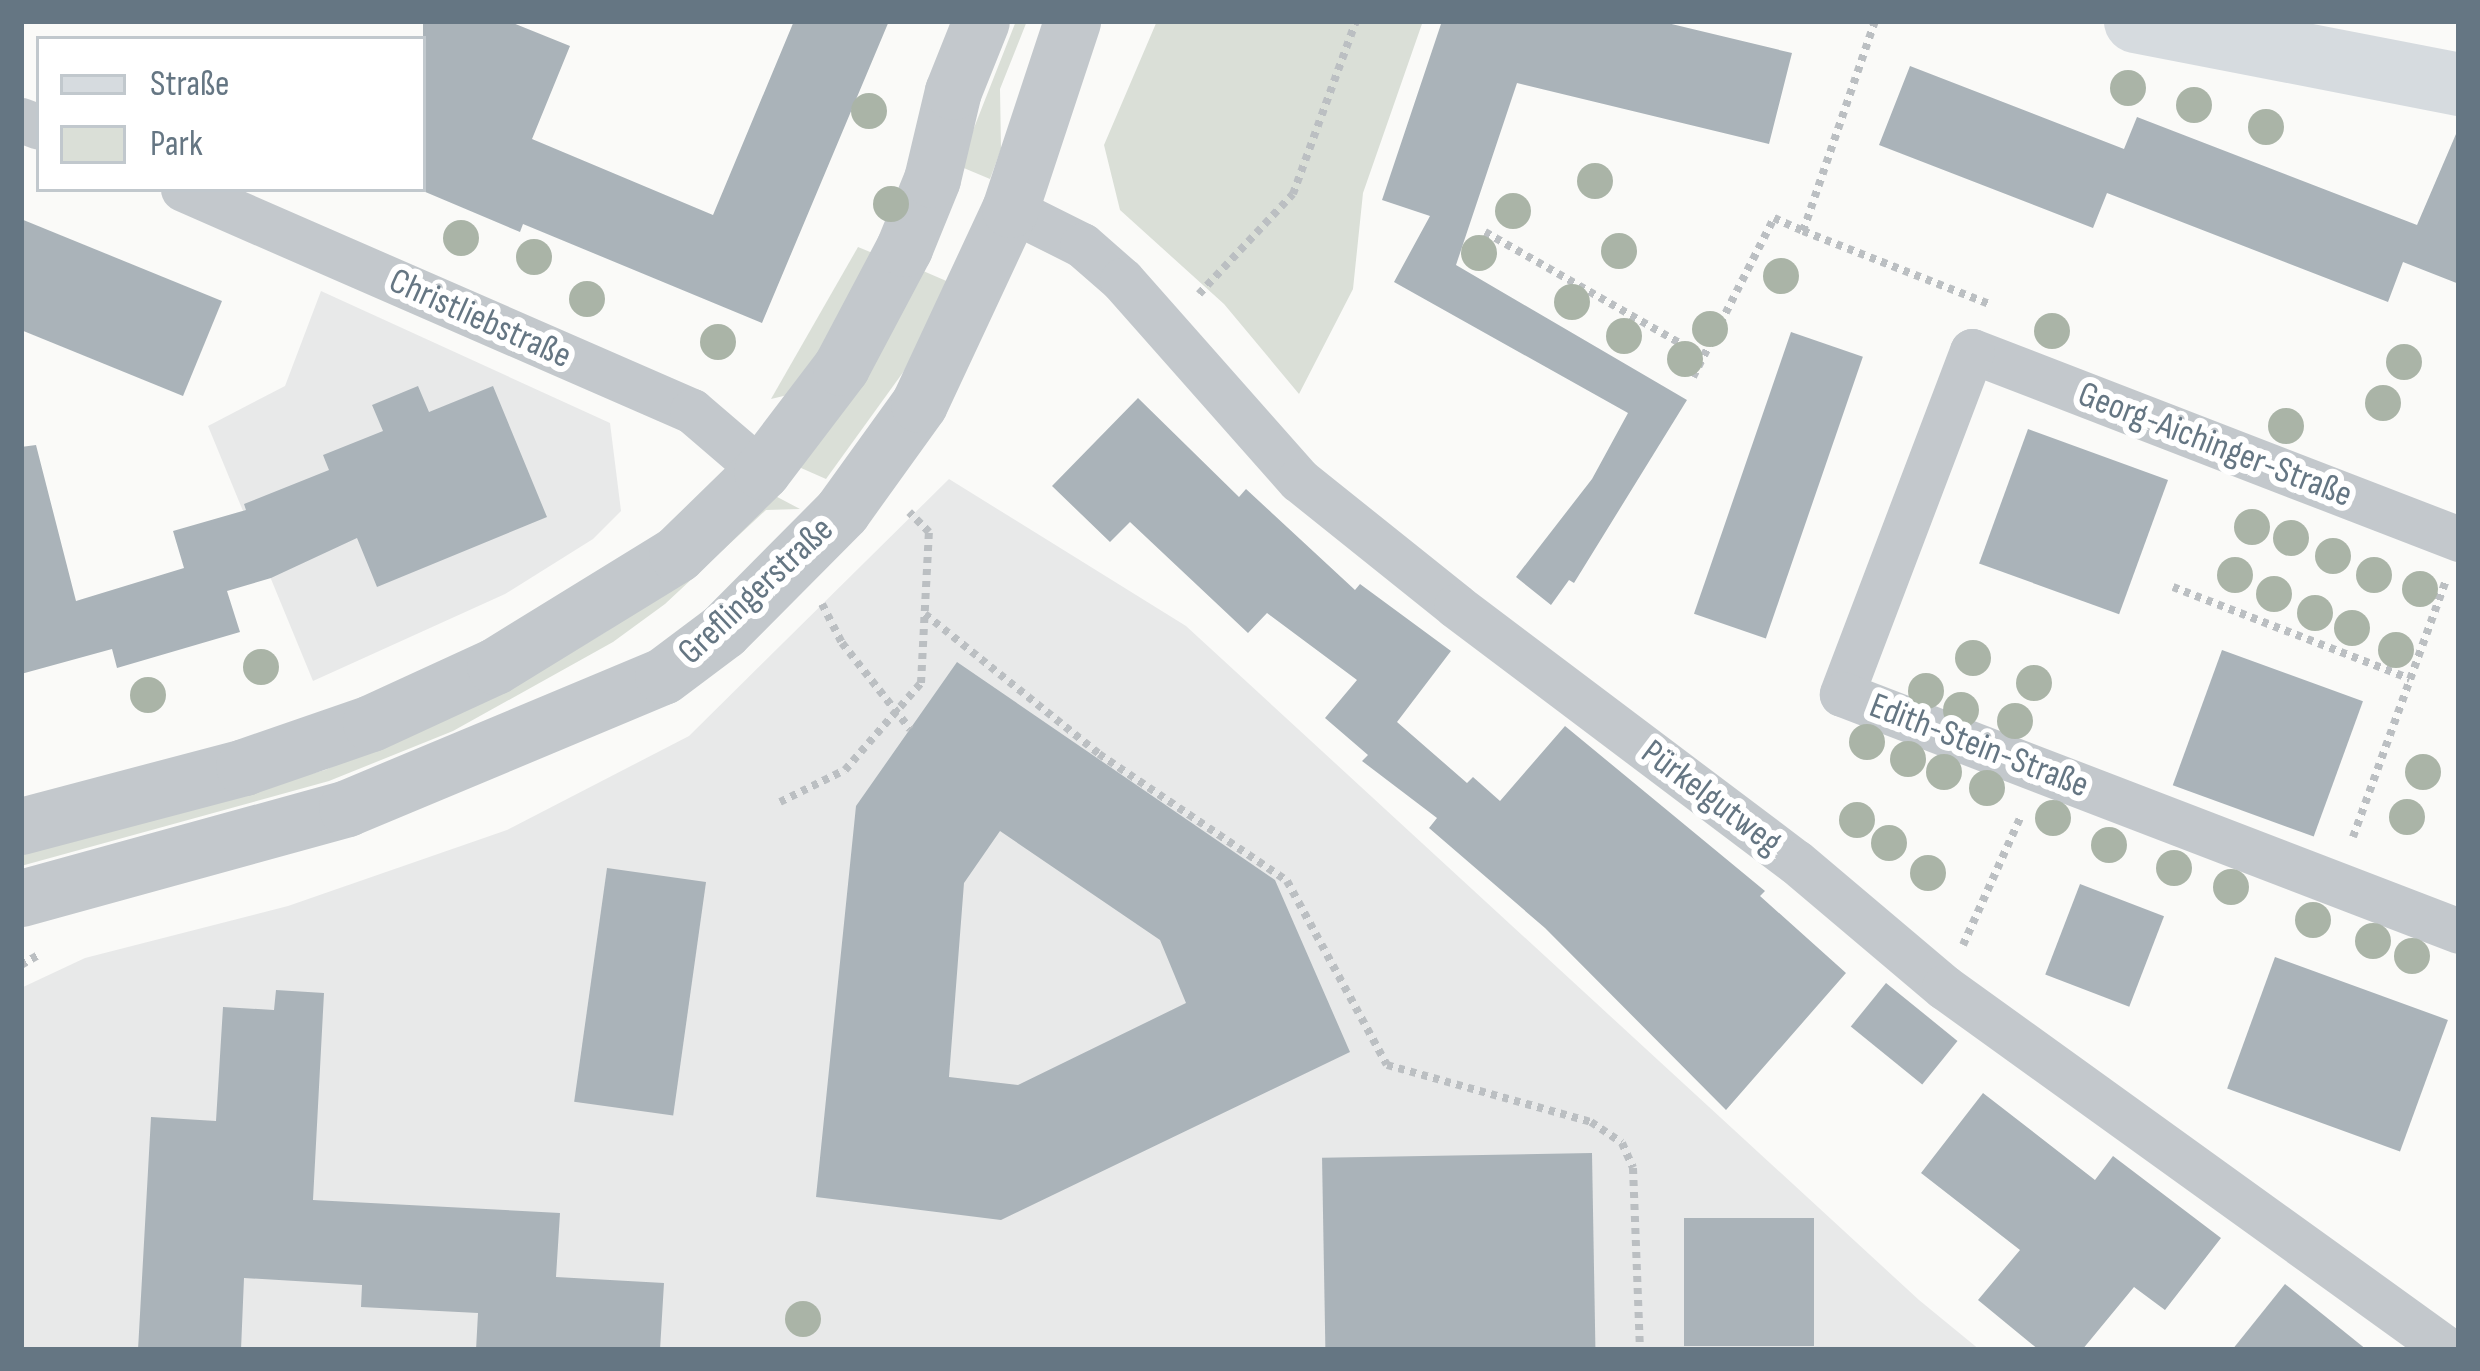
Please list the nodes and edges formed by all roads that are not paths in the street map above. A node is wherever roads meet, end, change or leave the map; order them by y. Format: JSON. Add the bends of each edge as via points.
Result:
{"nodes":[{"id":1,"x":981,"y":21,"type":"edge"},
{"id":2,"x":1072,"y":21,"type":"edge"},
{"id":3,"x":2135,"y":21,"type":"edge"},
{"id":4,"x":2459,"y":84,"type":"edge"},
{"id":5,"x":190,"y":192,"type":"edge"},
{"id":6,"x":1010,"y":209,"type":"junction"},
{"id":7,"x":1972,"y":351,"type":"joint"},
{"id":8,"x":762,"y":472,"type":"junction"},
{"id":9,"x":2455,"y":553,"type":"edge"},
{"id":10,"x":21,"y":826,"type":"edge"},
{"id":11,"x":21,"y":898,"type":"edge"},
{"id":12,"x":2459,"y":931,"type":"edge"},
{"id":13,"x":2448,"y":1350,"type":"edge"}],
"edges":[{"from":1,"to":8,"type":"street","via":[[904,248],[841,368]]},
{"from":2,"to":6,"type":"street","name":"Greflingerstraße"},
{"from":3,"to":4,"type":"main road"},
{"from":5,"to":8,"type":"street","name":"Christliebstraße","via":[[692,412]]},
{"from":6,"to":11,"type":"street","name":"Greflingerstraße","via":[[919,404],[855,495],[723,631],[663,676],[347,808]]},
{"from":6,"to":13,"type":"street","name":"Pürkelgutweg","via":[[1082,245],[1299,480],[1796,862],[1944,987]]},
{"from":7,"to":9,"type":"street","name":"Georg-Aichinger-Straße"},
{"from":7,"to":12,"type":"street","name":"Edith-Stein-Straße","via":[[1842,694]]},
{"from":8,"to":10,"type":"street","via":[[677,554],[495,665],[371,723],[244,767]]}]}
